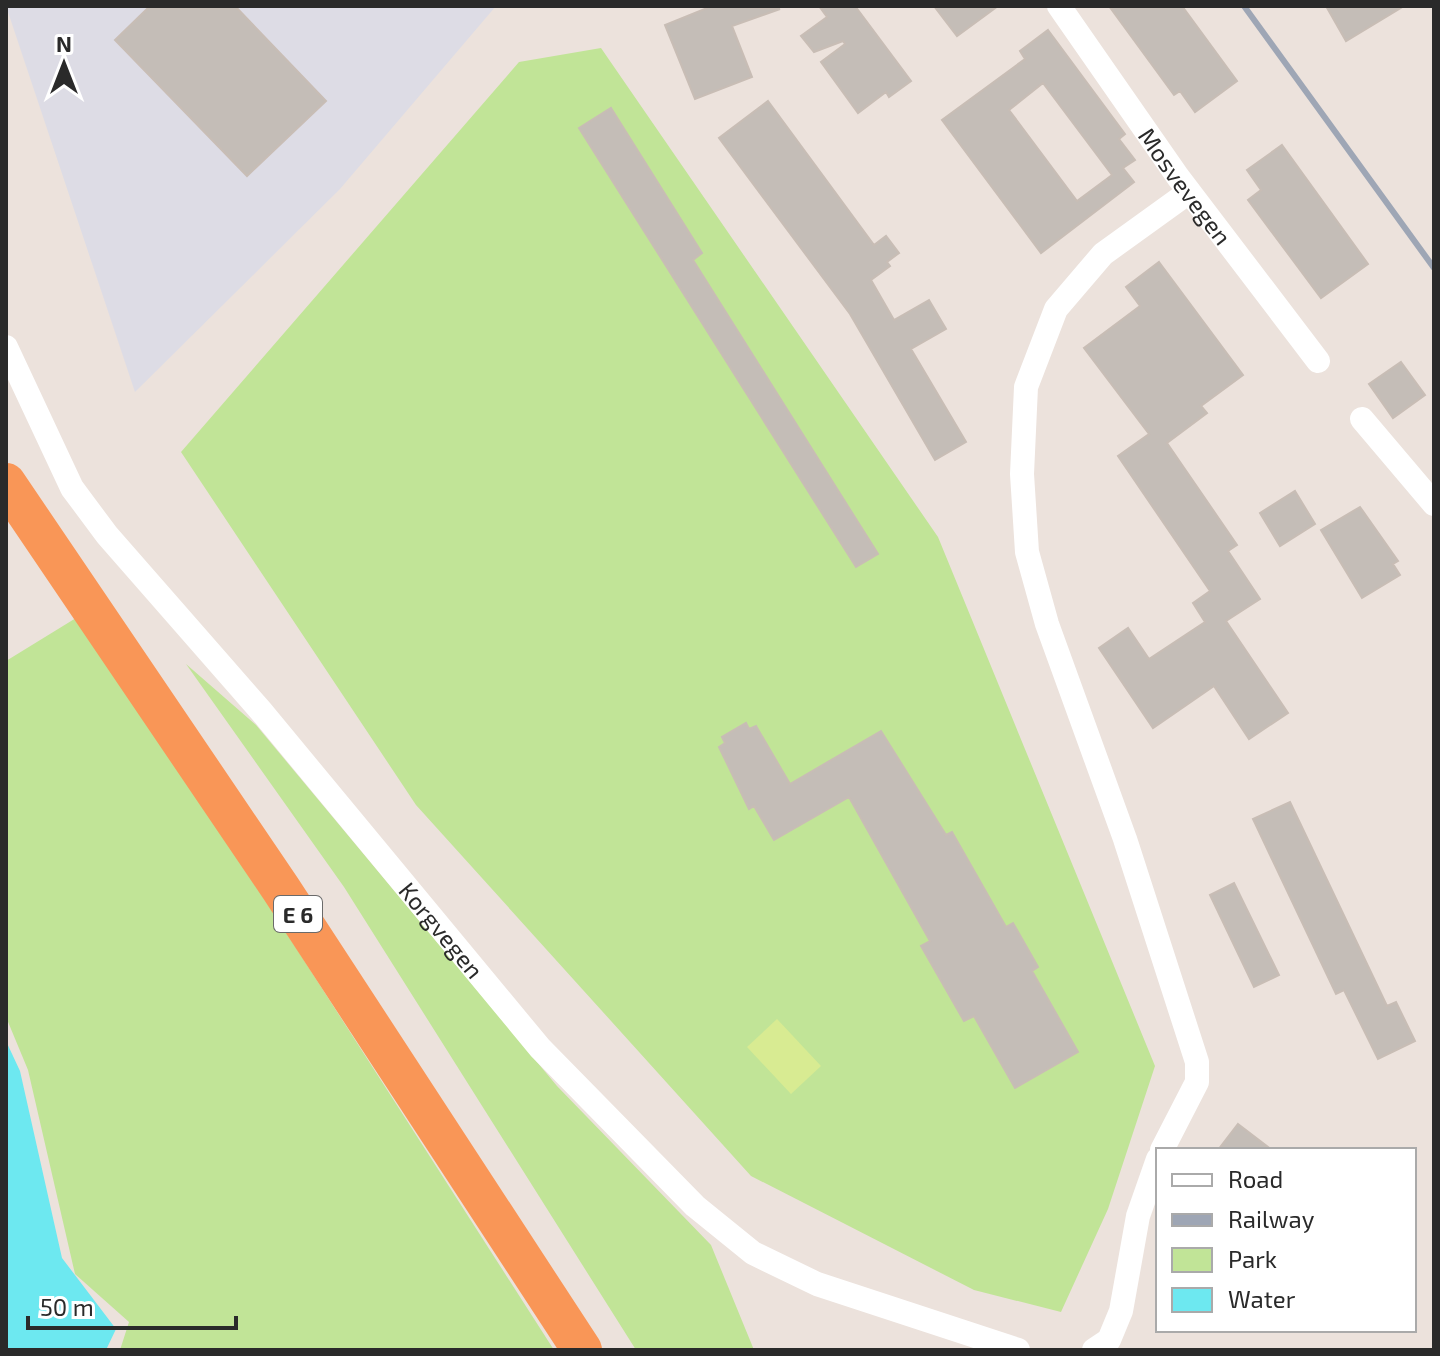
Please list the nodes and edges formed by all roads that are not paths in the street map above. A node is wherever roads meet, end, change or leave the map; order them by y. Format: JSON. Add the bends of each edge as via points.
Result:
{"nodes":[{"id":1,"x":1059,"y":6,"type":"edge"},
{"id":2,"x":1189,"y":192,"type":"junction"},
{"id":3,"x":6,"y":347,"type":"edge"},
{"id":4,"x":1318,"y":361,"type":"dead end"},
{"id":5,"x":1362,"y":419,"type":"dead end"},
{"id":6,"x":6,"y":483,"type":"edge"},
{"id":7,"x":1434,"y":504,"type":"edge"},
{"id":8,"x":1163,"y":1148,"type":"edge"},
{"id":9,"x":1156,"y":1165,"type":"edge"},
{"id":10,"x":582,"y":1350,"type":"edge"},
{"id":11,"x":1018,"y":1350,"type":"edge"},
{"id":12,"x":1094,"y":1350,"type":"edge"}],
"edges":[{"from":1,"to":2,"type":"street","name":"Mosvevegen"},
{"from":2,"to":4,"type":"street","name":"Mosvevegen"},
{"from":2,"to":8,"type":"street","via":[[1103,254],[1056,309],[1026,387],[1022,474],[1031,566],[1192,1036],[1197,1082]]},
{"from":3,"to":11,"type":"street","name":"Korgvegen","via":[[72,488],[107,535],[261,711],[540,1048],[695,1206],[753,1253],[817,1284]]},
{"from":5,"to":7,"type":"street"},
{"from":6,"to":10,"type":"highway","number":"E 6","via":[[281,889]]},
{"from":9,"to":12,"type":"street","via":[[1138,1216],[1121,1311],[1109,1340]]}]}
